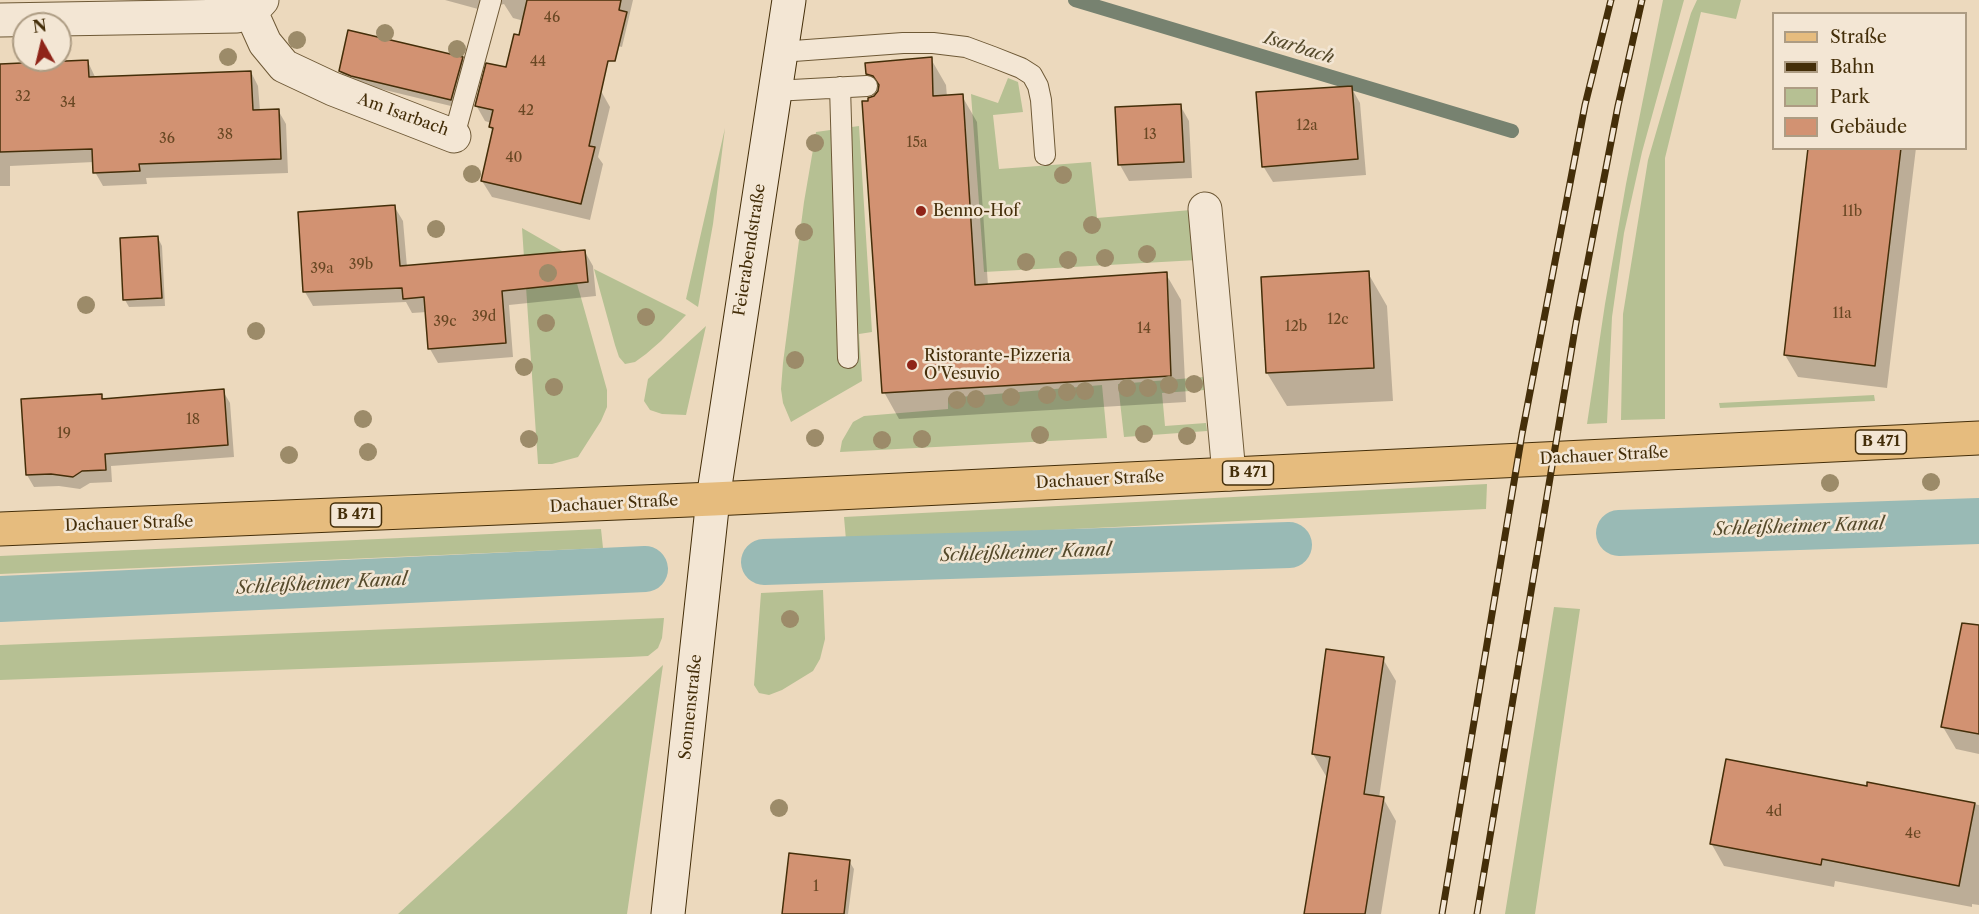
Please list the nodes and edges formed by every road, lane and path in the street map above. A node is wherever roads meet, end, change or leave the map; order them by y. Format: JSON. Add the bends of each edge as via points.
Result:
{"nodes":[{"id":1,"x":491,"y":0,"type":"edge"},
{"id":2,"x":789,"y":0,"type":"edge"},
{"id":3,"x":257,"y":6,"type":"edge"},
{"id":4,"x":0,"y":20,"type":"edge"},
{"id":5,"x":780,"y":52,"type":"junction"},
{"id":6,"x":867,"y":86,"type":"dead end"},
{"id":7,"x":840,"y":87,"type":"junction"},
{"id":8,"x":774,"y":91,"type":"junction"},
{"id":9,"x":454,"y":136,"type":"joint"},
{"id":10,"x":1045,"y":155,"type":"dead end"},
{"id":11,"x":1205,"y":209,"type":"dead end"},
{"id":12,"x":848,"y":358,"type":"dead end"},
{"id":13,"x":1979,"y":438,"type":"edge"},
{"id":14,"x":1229,"y":474,"type":"junction"},
{"id":15,"x":713,"y":499,"type":"junction"},
{"id":16,"x":0,"y":529,"type":"edge"},
{"id":17,"x":668,"y":914,"type":"edge"}],
"edges":[{"from":1,"to":9,"type":"lane","name":"Am Isarbach"},
{"from":2,"to":5,"type":"main road","name":"Feierabendstraße"},
{"from":3,"to":4,"type":"main road","name":"Am Isarbach","via":[[237,16]]},
{"from":3,"to":9,"type":"main road","name":"Am Isarbach","via":[[265,43],[284,66]]},
{"from":5,"to":8,"type":"main road","name":"Feierabendstraße"},
{"from":5,"to":10,"type":"lane","via":[[933,43],[966,47],[993,57],[1032,75],[1038,86]]},
{"from":6,"to":7,"type":"lane"},
{"from":7,"to":8,"type":"lane"},
{"from":7,"to":12,"type":"lane"},
{"from":8,"to":15,"type":"main road","name":"Feierabendstraße"},
{"from":11,"to":14,"type":"main road"},
{"from":13,"to":14,"type":"main road","name":"Dachauer Straße","number":"B 471"},
{"from":14,"to":15,"type":"main road","name":"Dachauer Straße","number":"B 471"},
{"from":15,"to":16,"type":"main road","name":"Dachauer Straße","number":"B 471"},
{"from":15,"to":17,"type":"main road","name":"Sonnenstraße"}]}
